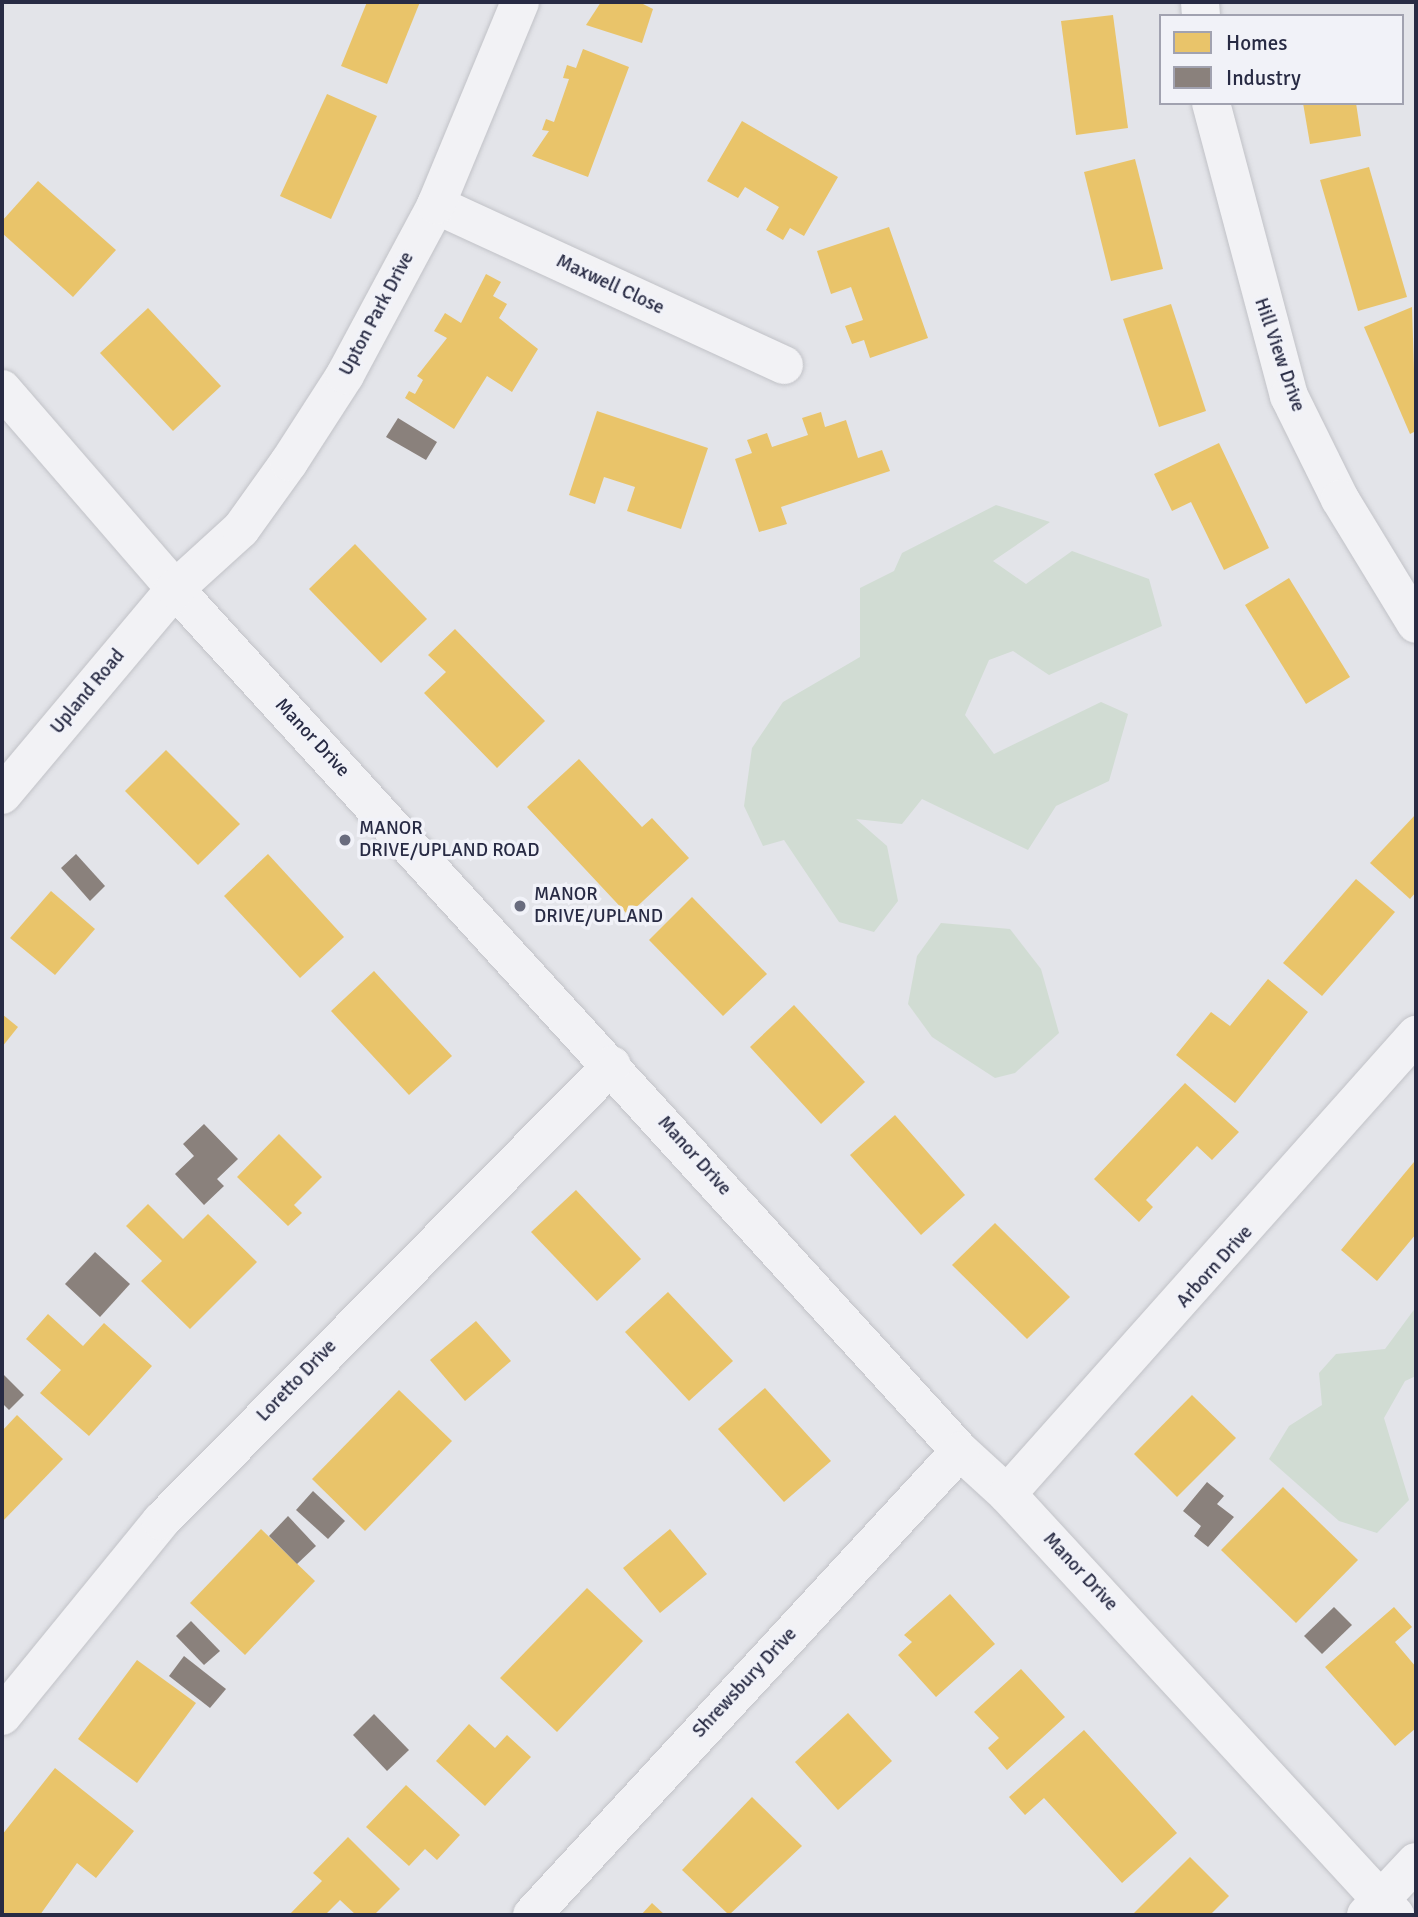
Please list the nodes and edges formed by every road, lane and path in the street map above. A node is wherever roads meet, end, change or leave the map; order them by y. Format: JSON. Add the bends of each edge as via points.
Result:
{"nodes":[{"id":1,"x":520,"y":2,"type":"edge"},
{"id":2,"x":1212,"y":105,"type":"edge"},
{"id":3,"x":436,"y":205,"type":"junction"},
{"id":4,"x":784,"y":365,"type":"dead end"},
{"id":5,"x":2,"y":390,"type":"edge"},
{"id":6,"x":175,"y":589,"type":"junction"},
{"id":7,"x":1416,"y":624,"type":"edge"},
{"id":8,"x":2,"y":795,"type":"edge"},
{"id":9,"x":1416,"y":1035,"type":"edge"},
{"id":10,"x":612,"y":1065,"type":"junction"},
{"id":11,"x":960,"y":1451,"type":"junction"},
{"id":12,"x":1007,"y":1494,"type":"junction"},
{"id":13,"x":2,"y":1716,"type":"edge"},
{"id":14,"x":1416,"y":1862,"type":"edge"},
{"id":15,"x":1381,"y":1910,"type":"edge"},
{"id":16,"x":532,"y":1915,"type":"edge"}],
"edges":[{"from":1,"to":3,"type":"street","name":"Upton Park Drive"},
{"from":2,"to":7,"type":"street","name":"Hill View Drive","via":[[1289,396],[1347,510]]},
{"from":3,"to":4,"type":"street","name":"Maxwell Close"},
{"from":3,"to":6,"type":"street","name":"Upton Park Drive","via":[[345,375],[289,462],[241,529]]},
{"from":5,"to":6,"type":"street","name":"Manor Drive"},
{"from":6,"to":8,"type":"street","name":"Upland Road"},
{"from":6,"to":10,"type":"street","name":"Manor Drive"},
{"from":9,"to":12,"type":"street","name":"Arborn Drive"},
{"from":10,"to":11,"type":"street","name":"Manor Drive"},
{"from":10,"to":13,"type":"street","name":"Loretto Drive","via":[[161,1521]]},
{"from":11,"to":12,"type":"street","name":"Manor Drive"},
{"from":11,"to":16,"type":"street","name":"Shrewsbury Drive"},
{"from":12,"to":15,"type":"street","name":"Manor Drive"},
{"from":14,"to":15,"type":"street"}]}
